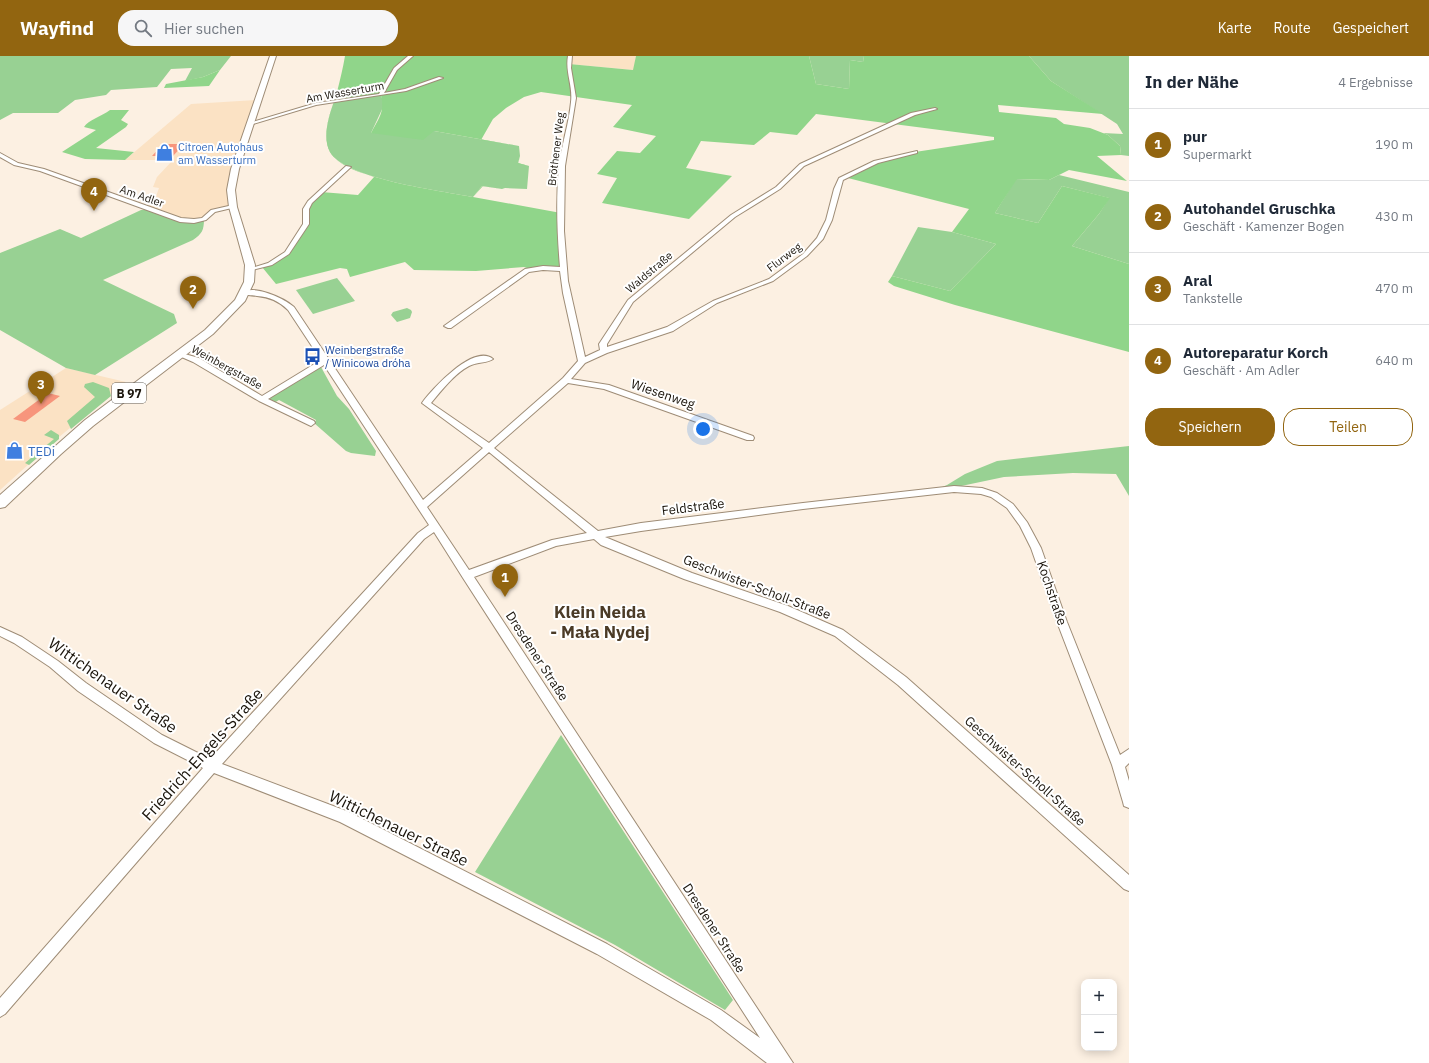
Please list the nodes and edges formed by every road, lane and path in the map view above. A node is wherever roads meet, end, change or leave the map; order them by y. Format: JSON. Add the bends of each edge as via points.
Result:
{"nodes":[{"id":1,"x":274,"y":56,"type":"edge"},
{"id":2,"x":411,"y":56,"type":"edge"},
{"id":3,"x":570,"y":56,"type":"edge"},
{"id":4,"x":441,"y":78,"type":"dead end"},
{"id":5,"x":381,"y":95,"type":"junction"},
{"id":6,"x":935,"y":109,"type":"dead end"},
{"id":7,"x":251,"y":123,"type":"junction"},
{"id":8,"x":915,"y":152,"type":"dead end"},
{"id":9,"x":0,"y":155,"type":"edge"},
{"id":10,"x":348,"y":167,"type":"dead end"},
{"id":11,"x":233,"y":207,"type":"junction"},
{"id":12,"x":563,"y":269,"type":"junction"},
{"id":13,"x":250,"y":270,"type":"junction"},
{"id":14,"x":245,"y":293,"type":"junction"},
{"id":15,"x":448,"y":326,"type":"dead end"},
{"id":16,"x":604,"y":351,"type":"junction"},
{"id":17,"x":181,"y":355,"type":"junction"},
{"id":18,"x":489,"y":359,"type":"dead end"},
{"id":19,"x":582,"y":361,"type":"junction"},
{"id":20,"x":324,"y":362,"type":"junction"},
{"id":21,"x":566,"y":380,"type":"junction"},
{"id":22,"x":262,"y":400,"type":"junction"},
{"id":23,"x":311,"y":423,"type":"dead end"},
{"id":24,"x":750,"y":438,"type":"dead end"},
{"id":25,"x":488,"y":447,"type":"junction"},
{"id":26,"x":928,"y":493,"type":"joint"},
{"id":27,"x":0,"y":502,"type":"edge"},
{"id":28,"x":421,"y":507,"type":"junction"},
{"id":29,"x":434,"y":527,"type":"junction"},
{"id":30,"x":595,"y":534,"type":"junction"},
{"id":31,"x":467,"y":575,"type":"junction"},
{"id":32,"x":0,"y":631,"type":"edge"},
{"id":33,"x":1129,"y":755,"type":"edge"},
{"id":34,"x":1118,"y":765,"type":"junction"},
{"id":35,"x":212,"y":766,"type":"junction"},
{"id":36,"x":1129,"y":802,"type":"edge"},
{"id":37,"x":1129,"y":884,"type":"edge"},
{"id":38,"x":0,"y":1009,"type":"edge"},
{"id":39,"x":780,"y":1063,"type":"edge"},
{"id":40,"x":785,"y":1063,"type":"edge"}],
"edges":[{"from":1,"to":7,"type":"main road","number":"B 97"},
{"from":2,"to":5,"type":"street","via":[[392,70]]},
{"from":3,"to":12,"type":"street","name":"Bröthener Weg","via":[[568,72],[574,97],[562,166]]},
{"from":4,"to":5,"type":"street","name":"Am Wasserturm","via":[[406,90]]},
{"from":5,"to":7,"type":"street","name":"Am Wasserturm","via":[[316,104]]},
{"from":6,"to":16,"type":"street","name":"Waldstraße","via":[[914,114],[802,165],[778,188],[733,216],[630,301],[603,344]]},
{"from":7,"to":11,"type":"main road","number":"B 97","via":[[233,177]]},
{"from":8,"to":16,"type":"street","name":"Flurweg","via":[[876,162],[841,179],[829,220],[820,239],[805,255],[771,280],[715,302],[670,329]]},
{"from":9,"to":11,"type":"street","name":"Am Adler","via":[[16,164],[42,170],[180,220],[204,219],[213,211]]},
{"from":10,"to":13,"type":"street","via":[[310,202],[306,209],[306,224],[287,253],[270,264]]},
{"from":11,"to":13,"type":"main road","number":"B 97"},
{"from":12,"to":15,"type":"street","via":[[527,270]]},
{"from":12,"to":19,"type":"street","name":"Bröthener Weg","via":[[567,300]]},
{"from":13,"to":14,"type":"main road","number":"B 97"},
{"from":14,"to":17,"type":"main road","number":"B 97","via":[[221,322]]},
{"from":14,"to":20,"type":"street","name":"Dresdener Straße","via":[[265,294],[282,300]]},
{"from":16,"to":19,"type":"street"},
{"from":17,"to":22,"type":"street","name":"Weinbergstraße","via":[[196,360]]},
{"from":17,"to":27,"type":"main road","number":"B 97","via":[[70,439]]},
{"from":18,"to":25,"type":"street","name":"Geschwister-Scholl-Straße","via":[[465,365],[426,403]]},
{"from":19,"to":21,"type":"street"},
{"from":20,"to":22,"type":"street","name":"Weinbergstraße"},
{"from":20,"to":28,"type":"street","name":"Dresdener Straße"},
{"from":21,"to":24,"type":"street","name":"Wiesenweg","via":[[606,387]]},
{"from":21,"to":25,"type":"street"},
{"from":22,"to":23,"type":"street","name":"Weinbergstraße"},
{"from":25,"to":28,"type":"street"},
{"from":25,"to":30,"type":"street","name":"Geschwister-Scholl-Straße"},
{"from":26,"to":30,"type":"street","name":"Feldstraße","via":[[803,506]]},
{"from":26,"to":34,"type":"street","name":"Kochstraße","via":[[963,489],[982,491],[994,495],[1010,506],[1024,524],[1036,548]]},
{"from":28,"to":29,"type":"street","name":"Dresdener Straße"},
{"from":29,"to":31,"type":"street","name":"Dresdener Straße"},
{"from":29,"to":35,"type":"street","name":"Friedrich-Engels-Straße","via":[[421,536]]},
{"from":30,"to":31,"type":"street","name":"Feldstraße","via":[[555,543]]},
{"from":30,"to":37,"type":"street","name":"Geschwister-Scholl-Straße","via":[[612,546],[784,609],[839,633],[902,680]]},
{"from":31,"to":40,"type":"street","name":"Dresdener Straße"},
{"from":32,"to":35,"type":"street","name":"Wittichenauer Straße","via":[[38,654],[158,739]]},
{"from":33,"to":34,"type":"street"},
{"from":34,"to":36,"type":"street","name":"Kochstraße"},
{"from":35,"to":38,"type":"street","name":"Friedrich-Engels-Straße"},
{"from":35,"to":39,"type":"street","name":"Wittichenauer Straße","via":[[344,817],[602,949],[716,1015]]}]}
